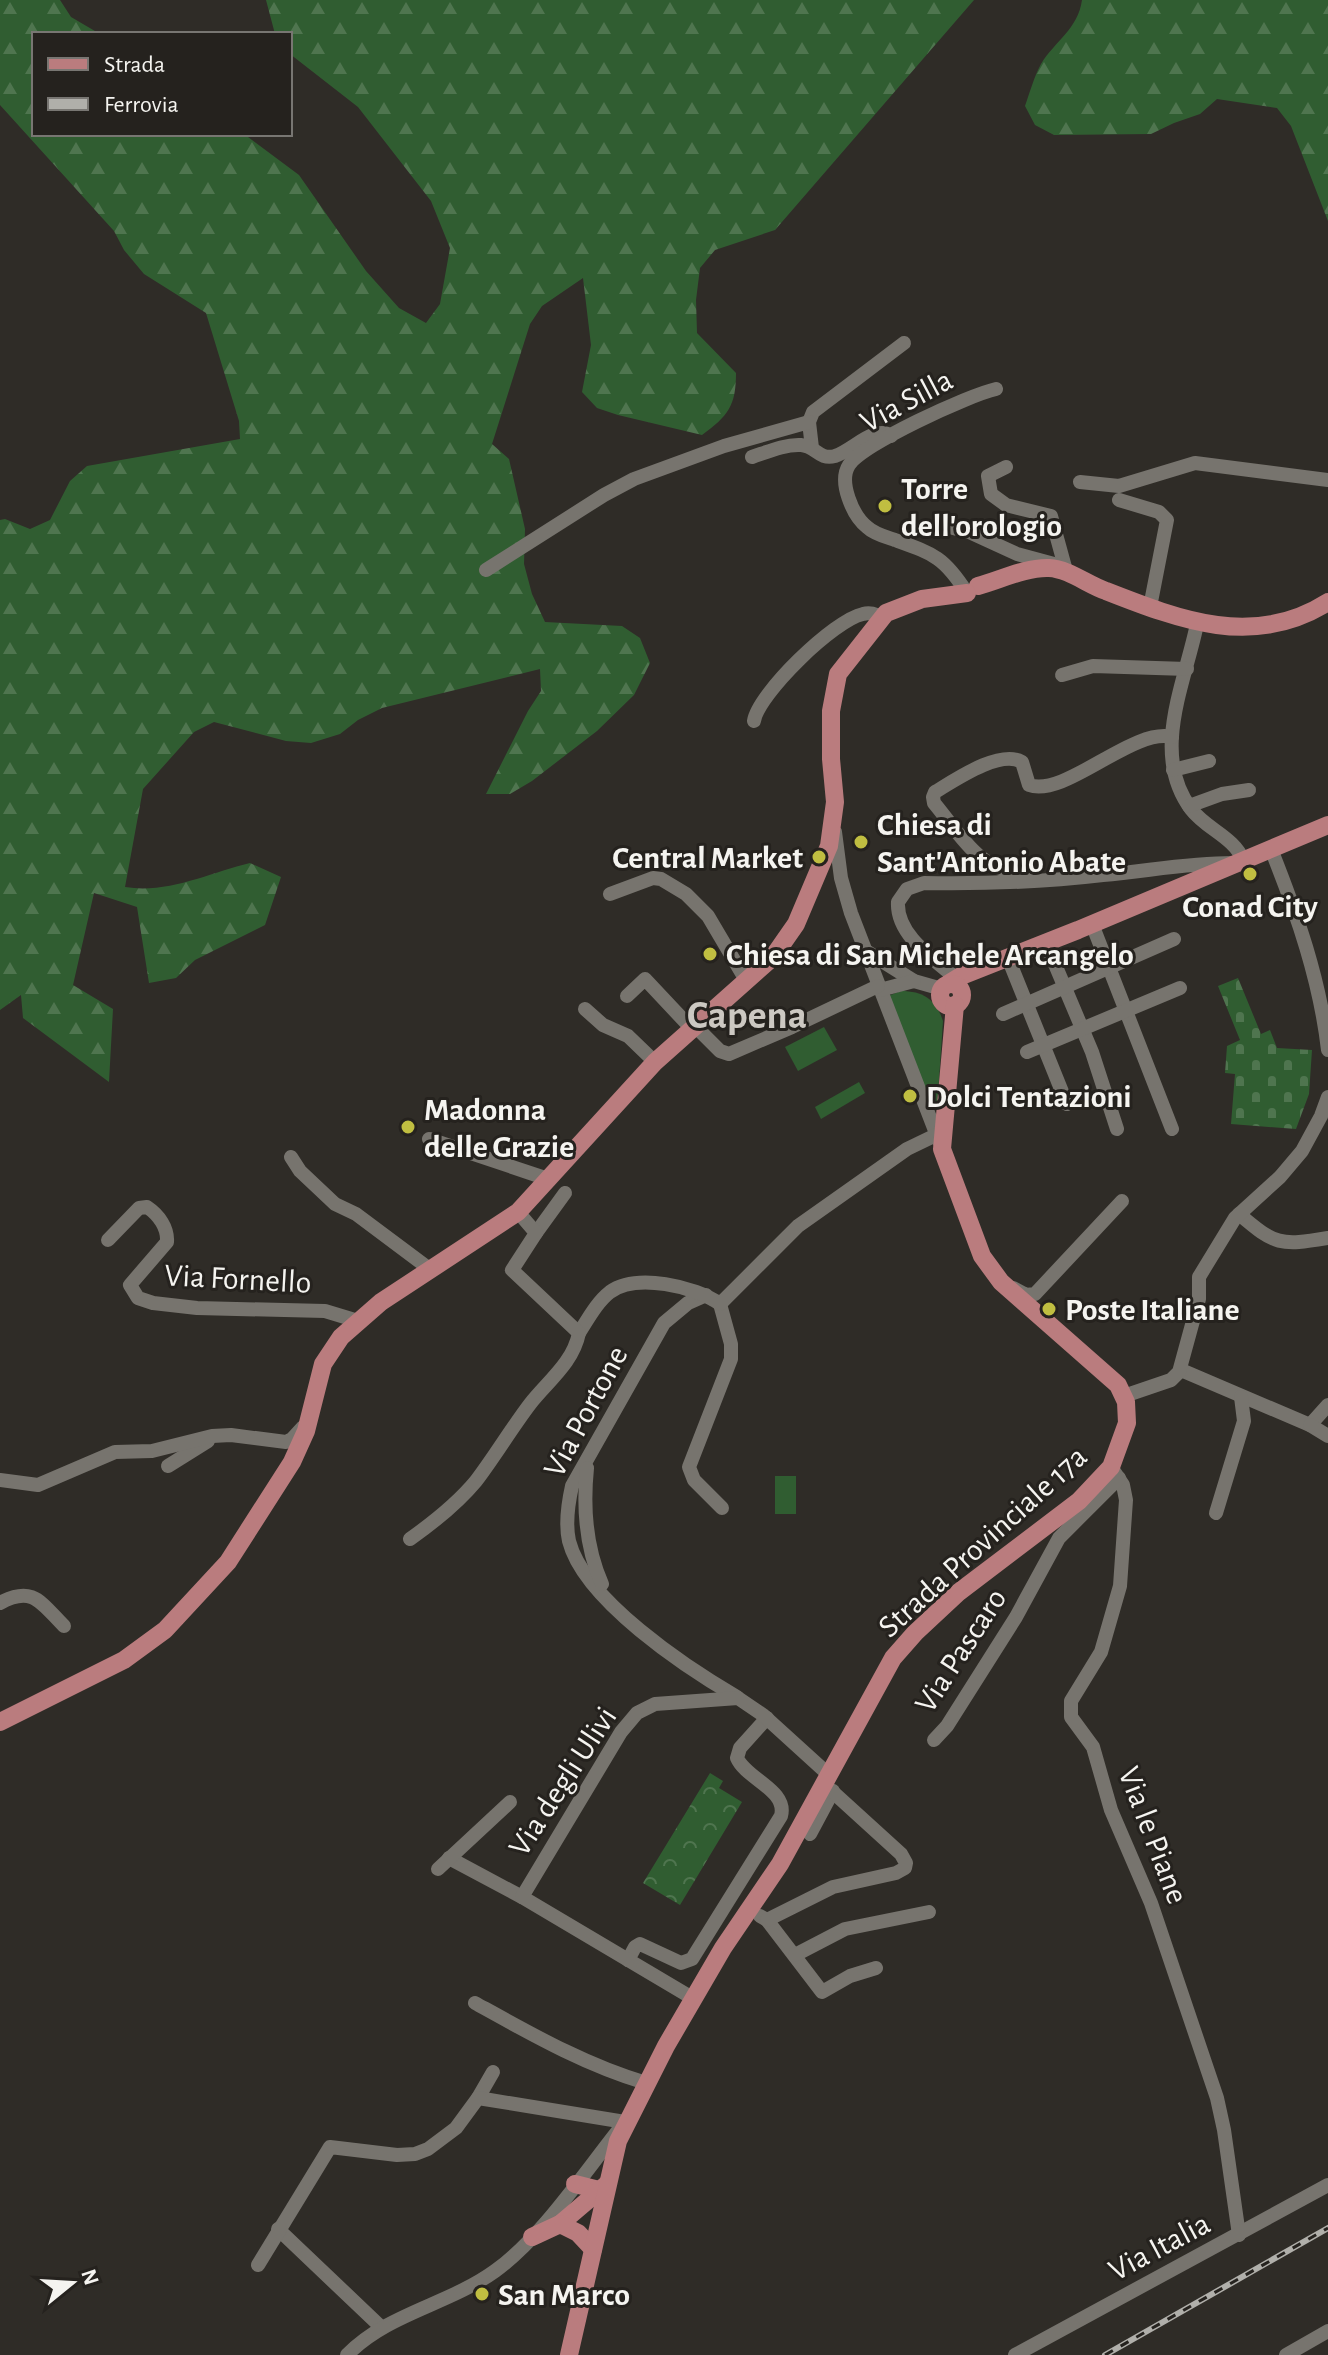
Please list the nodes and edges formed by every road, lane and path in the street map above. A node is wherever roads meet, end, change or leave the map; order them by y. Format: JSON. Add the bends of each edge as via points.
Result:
{"nodes":[{"id":1,"x":904,"y":343,"type":"dead end"},
{"id":2,"x":996,"y":389,"type":"dead end"},
{"id":3,"x":809,"y":422,"type":"junction"},
{"id":4,"x":891,"y":436,"type":"junction"},
{"id":5,"x":812,"y":448,"type":"junction"},
{"id":6,"x":752,"y":457,"type":"dead end"},
{"id":7,"x":1006,"y":467,"type":"dead end"},
{"id":8,"x":1328,"y":480,"type":"edge"},
{"id":9,"x":1080,"y":482,"type":"dead end"},
{"id":10,"x":1119,"y":500,"type":"dead end"},
{"id":11,"x":953,"y":528,"type":"dead end"},
{"id":12,"x":1064,"y":569,"type":"junction"},
{"id":13,"x":486,"y":570,"type":"dead end"},
{"id":14,"x":969,"y":591,"type":"junction"},
{"id":15,"x":1328,"y":602,"type":"edge"},
{"id":16,"x":1150,"y":607,"type":"junction"},
{"id":17,"x":881,"y":617,"type":"junction"},
{"id":18,"x":1197,"y":624,"type":"junction"},
{"id":19,"x":1187,"y":669,"type":"junction"},
{"id":20,"x":1062,"y":675,"type":"dead end"},
{"id":21,"x":754,"y":721,"type":"dead end"},
{"id":22,"x":1172,"y":737,"type":"junction"},
{"id":23,"x":1209,"y":761,"type":"dead end"},
{"id":24,"x":1173,"y":770,"type":"junction"},
{"id":25,"x":1249,"y":790,"type":"dead end"},
{"id":26,"x":1189,"y":806,"type":"junction"},
{"id":27,"x":833,"y":820,"type":"junction"},
{"id":28,"x":1328,"y":825,"type":"edge"},
{"id":29,"x":1271,"y":849,"type":"junction"},
{"id":30,"x":1240,"y":862,"type":"junction"},
{"id":31,"x":817,"y":878,"type":"junction"},
{"id":32,"x":1033,"y":880,"type":"junction"},
{"id":33,"x":842,"y":882,"type":"junction"},
{"id":34,"x":610,"y":894,"type":"dead end"},
{"id":35,"x":1092,"y":924,"type":"junction"},
{"id":36,"x":1174,"y":939,"type":"dead end"},
{"id":37,"x":1046,"y":943,"type":"junction"},
{"id":38,"x":866,"y":951,"type":"junction"},
{"id":39,"x":1008,"y":958,"type":"junction"},
{"id":40,"x":887,"y":963,"type":"junction"},
{"id":41,"x":1109,"y":968,"type":"junction"},
{"id":42,"x":914,"y":981,"type":"junction"},
{"id":43,"x":747,"y":982,"type":"junction"},
{"id":44,"x":877,"y":983,"type":"junction"},
{"id":45,"x":1065,"y":987,"type":"junction"},
{"id":46,"x":1180,"y":988,"type":"dead end"},
{"id":47,"x":953,"y":991,"type":"junction"},
{"id":48,"x":627,"y":996,"type":"dead end"},
{"id":49,"x":1027,"y":1004,"type":"junction"},
{"id":50,"x":585,"y":1009,"type":"dead end"},
{"id":51,"x":1127,"y":1010,"type":"junction"},
{"id":52,"x":1003,"y":1014,"type":"dead end"},
{"id":53,"x":693,"y":1026,"type":"junction"},
{"id":54,"x":1082,"y":1029,"type":"junction"},
{"id":55,"x":1043,"y":1045,"type":"junction"},
{"id":56,"x":1328,"y":1050,"type":"edge"},
{"id":57,"x":1027,"y":1052,"type":"dead end"},
{"id":58,"x":655,"y":1062,"type":"junction"},
{"id":59,"x":1328,"y":1097,"type":"edge"},
{"id":60,"x":1067,"y":1104,"type":"dead end"},
{"id":61,"x":1117,"y":1129,"type":"dead end"},
{"id":62,"x":1172,"y":1129,"type":"dead end"},
{"id":63,"x":429,"y":1139,"type":"dead end"},
{"id":64,"x":939,"y":1142,"type":"junction"},
{"id":65,"x":291,"y":1157,"type":"dead end"},
{"id":66,"x":548,"y":1179,"type":"junction"},
{"id":67,"x":565,"y":1193,"type":"dead end"},
{"id":68,"x":1122,"y":1201,"type":"dead end"},
{"id":69,"x":518,"y":1212,"type":"junction"},
{"id":70,"x":1239,"y":1214,"type":"junction"},
{"id":71,"x":536,"y":1233,"type":"junction"},
{"id":72,"x":1328,"y":1238,"type":"edge"},
{"id":73,"x":108,"y":1240,"type":"dead end"},
{"id":74,"x":431,"y":1270,"type":"junction"},
{"id":75,"x":1001,"y":1282,"type":"junction"},
{"id":76,"x":706,"y":1295,"type":"junction"},
{"id":77,"x":720,"y":1304,"type":"junction"},
{"id":78,"x":358,"y":1321,"type":"junction"},
{"id":79,"x":579,"y":1333,"type":"junction"},
{"id":80,"x":1181,"y":1370,"type":"junction"},
{"id":81,"x":1124,"y":1396,"type":"junction"},
{"id":82,"x":1241,"y":1397,"type":"junction"},
{"id":83,"x":1328,"y":1405,"type":"edge"},
{"id":84,"x":309,"y":1419,"type":"junction"},
{"id":85,"x":1310,"y":1425,"type":"junction"},
{"id":86,"x":221,"y":1435,"type":"junction"},
{"id":87,"x":1328,"y":1436,"type":"edge"},
{"id":88,"x":168,"y":1466,"type":"dead end"},
{"id":89,"x":1115,"y":1472,"type":"junction"},
{"id":90,"x":0,"y":1480,"type":"edge"},
{"id":91,"x":722,"y":1508,"type":"dead end"},
{"id":92,"x":1216,"y":1513,"type":"dead end"},
{"id":93,"x":410,"y":1539,"type":"dead end"},
{"id":94,"x":0,"y":1603,"type":"edge"},
{"id":95,"x":64,"y":1626,"type":"dead end"},
{"id":96,"x":738,"y":1698,"type":"junction"},
{"id":97,"x":767,"y":1718,"type":"junction"},
{"id":98,"x":0,"y":1722,"type":"edge"},
{"id":99,"x":934,"y":1740,"type":"dead end"},
{"id":100,"x":828,"y":1787,"type":"junction"},
{"id":101,"x":510,"y":1802,"type":"dead end"},
{"id":102,"x":810,"y":1834,"type":"dead end"},
{"id":103,"x":449,"y":1858,"type":"junction"},
{"id":104,"x":438,"y":1869,"type":"dead end"},
{"id":105,"x":522,"y":1897,"type":"junction"},
{"id":106,"x":748,"y":1911,"type":"junction"},
{"id":107,"x":929,"y":1912,"type":"dead end"},
{"id":108,"x":767,"y":1920,"type":"junction"},
{"id":109,"x":795,"y":1955,"type":"junction"},
{"id":110,"x":628,"y":1960,"type":"junction"},
{"id":111,"x":876,"y":1968,"type":"dead end"},
{"id":112,"x":694,"y":1999,"type":"junction"},
{"id":113,"x":475,"y":2003,"type":"dead end"},
{"id":114,"x":493,"y":2072,"type":"dead end"},
{"id":115,"x":646,"y":2083,"type":"junction"},
{"id":116,"x":478,"y":2098,"type":"junction"},
{"id":117,"x":625,"y":2122,"type":"junction"},
{"id":118,"x":575,"y":2184,"type":"junction"},
{"id":119,"x":1328,"y":2185,"type":"edge"},
{"id":120,"x":603,"y":2192,"type":"junction"},
{"id":121,"x":560,"y":2224,"type":"junction"},
{"id":122,"x":278,"y":2229,"type":"junction"},
{"id":123,"x":1239,"y":2235,"type":"junction"},
{"id":124,"x":532,"y":2237,"type":"junction"},
{"id":125,"x":593,"y":2249,"type":"junction"},
{"id":126,"x":258,"y":2265,"type":"dead end"},
{"id":127,"x":381,"y":2327,"type":"junction"},
{"id":128,"x":1328,"y":2331,"type":"edge"},
{"id":129,"x":347,"y":2355,"type":"edge"},
{"id":130,"x":569,"y":2355,"type":"edge"},
{"id":131,"x":1015,"y":2355,"type":"edge"},
{"id":132,"x":1286,"y":2355,"type":"edge"}],
"edges":[{"from":1,"to":3,"type":"street","via":[[818,408]]},
{"from":2,"to":4,"type":"street","name":"Via Silla"},
{"from":3,"to":5,"type":"street"},
{"from":3,"to":13,"type":"street","via":[[634,479]]},
{"from":4,"to":5,"type":"street","via":[[875,433],[828,457]]},
{"from":4,"to":14,"type":"street","name":"Via Silla","via":[[847,470],[851,503],[867,528],[929,552]]},
{"from":5,"to":6,"type":"street","via":[[798,445]]},
{"from":7,"to":12,"type":"street","via":[[988,476],[991,494],[1006,505],[1051,516]]},
{"from":8,"to":9,"type":"street","via":[[1195,463],[1124,485]]},
{"from":10,"to":16,"type":"street","via":[[1159,512],[1167,520]]},
{"from":11,"to":12,"type":"street"},
{"from":12,"to":14,"type":"main road","via":[[1035,569]]},
{"from":12,"to":16,"type":"main road","via":[[1092,586]]},
{"from":14,"to":17,"type":"main road","via":[[919,600]]},
{"from":15,"to":18,"type":"main road","via":[[1279,625]]},
{"from":16,"to":18,"type":"main road"},
{"from":17,"to":21,"type":"street","via":[[864,613],[826,634],[762,701]]},
{"from":17,"to":27,"type":"main road","via":[[838,674],[831,711]]},
{"from":18,"to":19,"type":"street"},
{"from":19,"to":20,"type":"street","via":[[1093,666]]},
{"from":19,"to":22,"type":"street"},
{"from":22,"to":24,"type":"street"},
{"from":22,"to":32,"type":"street","via":[[1149,739],[1081,773],[1037,787],[1029,785],[1023,764],[1013,758],[983,765],[935,792],[934,803],[983,861]]},
{"from":23,"to":24,"type":"street"},
{"from":24,"to":26,"type":"street"},
{"from":25,"to":26,"type":"street"},
{"from":26,"to":30,"type":"street","via":[[1235,846]]},
{"from":27,"to":31,"type":"main road"},
{"from":27,"to":33,"type":"street"},
{"from":28,"to":29,"type":"main road"},
{"from":29,"to":30,"type":"main road"},
{"from":29,"to":56,"type":"street","via":[[1311,962]]},
{"from":30,"to":32,"type":"street"},
{"from":30,"to":35,"type":"main road"},
{"from":31,"to":33,"type":"street"},
{"from":31,"to":43,"type":"main road","via":[[788,938]]},
{"from":32,"to":47,"type":"street","via":[[924,883],[904,892],[898,904],[902,924]]},
{"from":33,"to":38,"type":"street"},
{"from":34,"to":43,"type":"street","via":[[650,878],[686,894],[711,920]]},
{"from":35,"to":37,"type":"main road"},
{"from":35,"to":41,"type":"street"},
{"from":36,"to":41,"type":"street"},
{"from":37,"to":39,"type":"main road"},
{"from":37,"to":45,"type":"street"},
{"from":38,"to":40,"type":"street"},
{"from":38,"to":44,"type":"street"},
{"from":39,"to":47,"type":"main road","via":[[980,970]]},
{"from":39,"to":49,"type":"street"},
{"from":40,"to":42,"type":"street"},
{"from":40,"to":44,"type":"street"},
{"from":41,"to":45,"type":"street"},
{"from":41,"to":51,"type":"street"},
{"from":42,"to":44,"type":"street"},
{"from":42,"to":47,"type":"street"},
{"from":43,"to":53,"type":"main road"},
{"from":44,"to":53,"type":"street","via":[[729,1054]]},
{"from":44,"to":64,"type":"street"},
{"from":45,"to":49,"type":"street"},
{"from":45,"to":54,"type":"street"},
{"from":46,"to":51,"type":"street"},
{"from":47,"to":64,"type":"main road"},
{"from":48,"to":53,"type":"street","via":[[641,976]]},
{"from":49,"to":52,"type":"street"},
{"from":49,"to":55,"type":"street"},
{"from":50,"to":58,"type":"street","via":[[628,1036]]},
{"from":51,"to":54,"type":"street"},
{"from":51,"to":62,"type":"street"},
{"from":53,"to":58,"type":"main road"},
{"from":54,"to":55,"type":"street"},
{"from":54,"to":61,"type":"street"},
{"from":55,"to":57,"type":"street"},
{"from":55,"to":60,"type":"street"},
{"from":58,"to":66,"type":"main road"},
{"from":59,"to":70,"type":"street","via":[[1297,1158]]},
{"from":63,"to":66,"type":"street"},
{"from":64,"to":75,"type":"main road","via":[[975,1241]]},
{"from":64,"to":77,"type":"street","via":[[907,1149],[790,1232]]},
{"from":65,"to":74,"type":"street","via":[[338,1207],[356,1214]]},
{"from":66,"to":69,"type":"main road"},
{"from":67,"to":71,"type":"street"},
{"from":68,"to":75,"type":"street","via":[[1035,1294]]},
{"from":69,"to":71,"type":"street"},
{"from":69,"to":74,"type":"main road"},
{"from":70,"to":72,"type":"street","via":[[1275,1241]]},
{"from":70,"to":80,"type":"street","via":[[1198,1279],[1199,1299]]},
{"from":71,"to":79,"type":"street","via":[[512,1270]]},
{"from":73,"to":78,"type":"street","name":"Via Fornello","via":[[139,1208],[150,1209],[160,1219],[167,1242],[130,1285],[144,1301],[197,1308],[325,1311]]},
{"from":74,"to":78,"type":"main road"},
{"from":75,"to":81,"type":"main road","via":[[1110,1376]]},
{"from":76,"to":77,"type":"street"},
{"from":76,"to":79,"type":"street","via":[[655,1284],[622,1286],[604,1298]]},
{"from":76,"to":96,"type":"street","name":"Via Portone","via":[[664,1323],[572,1486],[569,1542],[593,1583],[656,1643]]},
{"from":77,"to":91,"type":"street","via":[[731,1359],[689,1467],[694,1480]]},
{"from":78,"to":84,"type":"main road","via":[[324,1360]]},
{"from":79,"to":93,"type":"street","via":[[567,1362],[475,1481]]},
{"from":80,"to":81,"type":"street","via":[[1171,1380]]},
{"from":80,"to":82,"type":"street"},
{"from":81,"to":89,"type":"main road","name":"Strada Provinciale 17a","via":[[1126,1428]]},
{"from":82,"to":85,"type":"street"},
{"from":82,"to":92,"type":"street","via":[[1244,1421]]},
{"from":83,"to":85,"type":"street"},
{"from":84,"to":86,"type":"street","via":[[286,1442]]},
{"from":84,"to":98,"type":"main road","via":[[295,1458],[235,1552],[165,1630],[124,1660]]},
{"from":85,"to":87,"type":"street"},
{"from":86,"to":88,"type":"street"},
{"from":86,"to":90,"type":"street","via":[[152,1451],[115,1452],[38,1485]]},
{"from":89,"to":99,"type":"street","name":"Via Pascaro","via":[[1059,1538],[1016,1617]]},
{"from":89,"to":100,"type":"main road","name":"Strada Provinciale 17a","via":[[979,1575],[915,1633],[884,1672]]},
{"from":89,"to":123,"type":"street","name":"Via le Piane","via":[[1127,1505],[1117,1601],[1101,1652],[1069,1709],[1094,1750],[1108,1802],[1156,1916],[1217,2098]]},
{"from":94,"to":95,"type":"street","via":[[28,1594]]},
{"from":96,"to":97,"type":"street"},
{"from":96,"to":105,"type":"street","name":"Via degli Ulivi","via":[[655,1704],[634,1716]]},
{"from":97,"to":100,"type":"street"},
{"from":97,"to":110,"type":"street","via":[[737,1758],[779,1799],[781,1816],[692,1959],[678,1962],[640,1944]]},
{"from":100,"to":102,"type":"street"},
{"from":100,"to":106,"type":"main road","name":"Strada Provinciale 17a"},
{"from":100,"to":108,"type":"street","via":[[901,1854],[905,1868],[833,1887]]},
{"from":101,"to":103,"type":"street"},
{"from":103,"to":104,"type":"street"},
{"from":103,"to":105,"type":"street"},
{"from":105,"to":110,"type":"street","name":"Via degli Ulivi"},
{"from":106,"to":108,"type":"street"},
{"from":106,"to":112,"type":"main road","name":"Strada Provinciale 17a"},
{"from":107,"to":109,"type":"street","via":[[845,1929]]},
{"from":108,"to":109,"type":"street"},
{"from":109,"to":111,"type":"street","via":[[822,1992]]},
{"from":110,"to":112,"type":"street","name":"Via degli Ulivi"},
{"from":112,"to":115,"type":"main road","name":"Strada Provinciale 17a"},
{"from":113,"to":115,"type":"street","via":[[571,2055]]},
{"from":114,"to":116,"type":"street"},
{"from":115,"to":117,"type":"main road","name":"Strada Provinciale 17a"},
{"from":116,"to":117,"type":"street"},
{"from":116,"to":122,"type":"street","via":[[456,2128],[415,2154],[328,2148]]},
{"from":117,"to":118,"type":"street"},
{"from":117,"to":120,"type":"main road","name":"Strada Provinciale 17a"},
{"from":118,"to":120,"type":"main road"},
{"from":118,"to":124,"type":"street"},
{"from":119,"to":123,"type":"street","name":"Via Italia"},
{"from":120,"to":121,"type":"main road"},
{"from":120,"to":125,"type":"main road","name":"Strada Provinciale 17a"},
{"from":121,"to":124,"type":"main road"},
{"from":121,"to":125,"type":"main road"},
{"from":122,"to":126,"type":"street"},
{"from":122,"to":127,"type":"street"},
{"from":123,"to":131,"type":"street","name":"Via Italia"},
{"from":124,"to":127,"type":"street","via":[[487,2276]]},
{"from":125,"to":130,"type":"main road","name":"Strada Provinciale 17a"},
{"from":127,"to":129,"type":"street"},
{"from":128,"to":132,"type":"street"}]}
